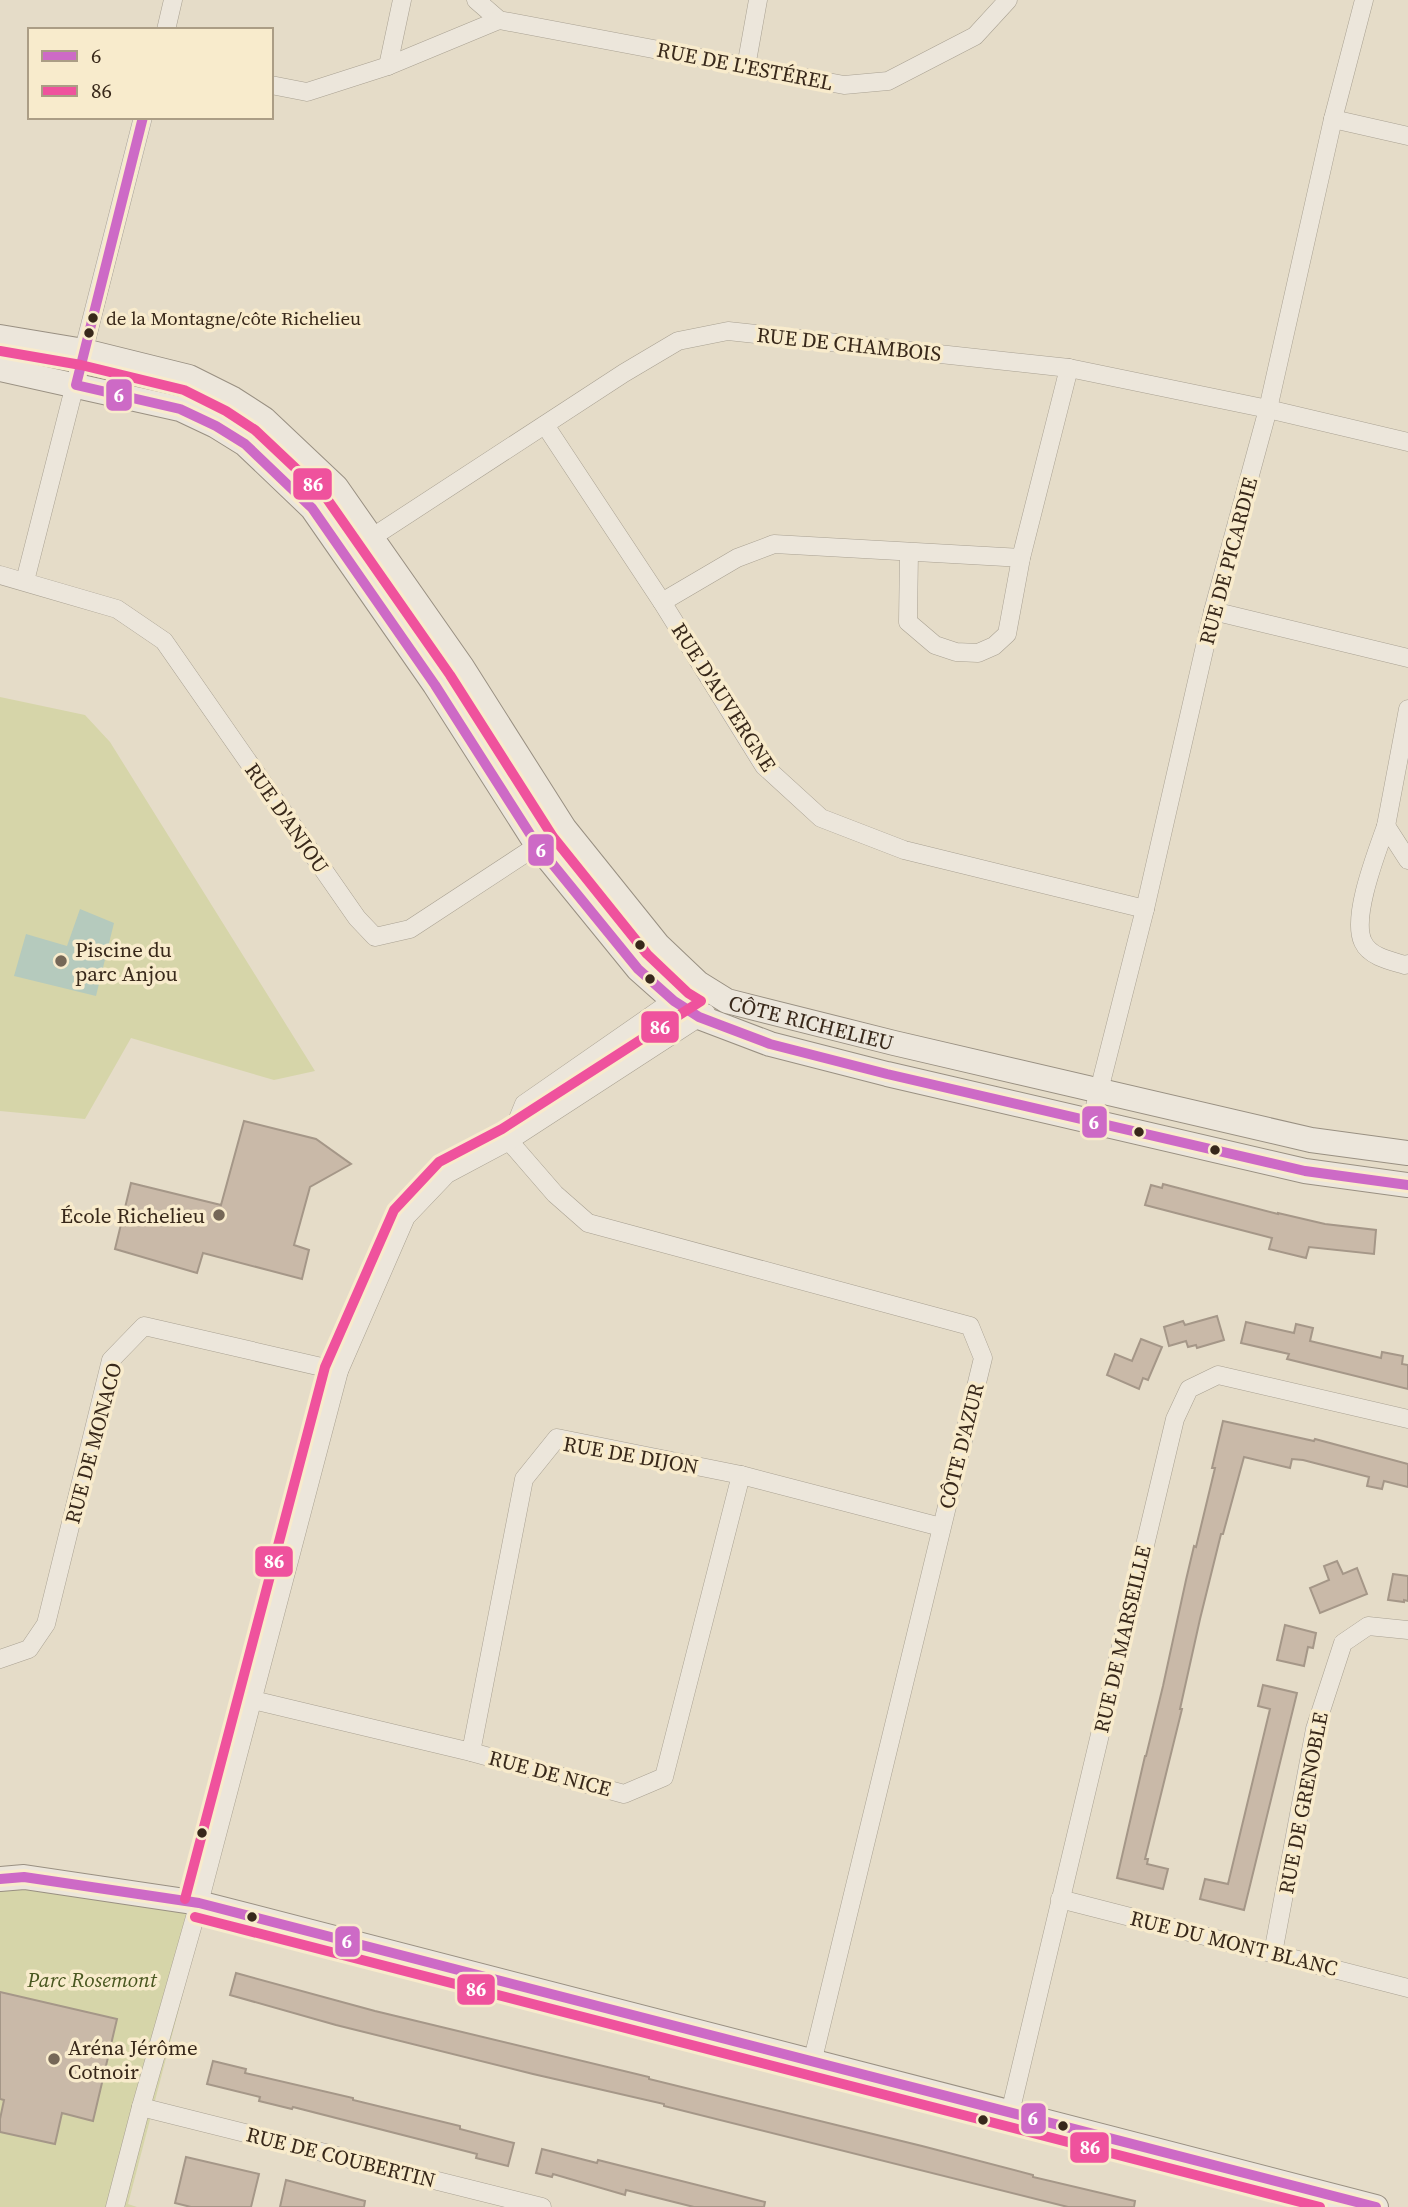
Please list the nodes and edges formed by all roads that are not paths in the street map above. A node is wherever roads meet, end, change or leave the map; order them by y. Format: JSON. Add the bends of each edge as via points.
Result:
{"nodes":[{"id":1,"x":173,"y":0,"type":"edge"},
{"id":2,"x":402,"y":0,"type":"edge"},
{"id":3,"x":476,"y":0,"type":"edge"},
{"id":4,"x":758,"y":0,"type":"edge"},
{"id":5,"x":1008,"y":0,"type":"edge"},
{"id":6,"x":1364,"y":0,"type":"edge"},
{"id":7,"x":499,"y":20,"type":"junction"},
{"id":8,"x":166,"y":28,"type":"edge"},
{"id":9,"x":388,"y":66,"type":"junction"},
{"id":10,"x":746,"y":67,"type":"junction"},
{"id":11,"x":273,"y":85,"type":"edge"},
{"id":12,"x":142,"y":119,"type":"edge"},
{"id":13,"x":1333,"y":119,"type":"junction"},
{"id":14,"x":1408,"y":136,"type":"edge"},
{"id":15,"x":0,"y":337,"type":"edge"},
{"id":16,"x":84,"y":351,"type":"junction"},
{"id":17,"x":0,"y":369,"type":"edge"},
{"id":18,"x":1069,"y":369,"type":"junction"},
{"id":19,"x":76,"y":385,"type":"junction"},
{"id":20,"x":1268,"y":409,"type":"junction"},
{"id":21,"x":545,"y":425,"type":"junction"},
{"id":22,"x":1408,"y":442,"type":"edge"},
{"id":23,"x":372,"y":539,"type":"junction"},
{"id":24,"x":909,"y":552,"type":"junction"},
{"id":25,"x":345,"y":555,"type":"junction"},
{"id":26,"x":1021,"y":558,"type":"junction"},
{"id":27,"x":0,"y":575,"type":"edge"},
{"id":28,"x":26,"y":581,"type":"junction"},
{"id":29,"x":662,"y":602,"type":"junction"},
{"id":30,"x":1213,"y":611,"type":"junction"},
{"id":31,"x":1408,"y":658,"type":"edge"},
{"id":32,"x":1408,"y":709,"type":"edge"},
{"id":33,"x":1386,"y":826,"type":"junction"},
{"id":34,"x":564,"y":828,"type":"junction"},
{"id":35,"x":537,"y":845,"type":"junction"},
{"id":36,"x":1408,"y":860,"type":"edge"},
{"id":37,"x":1145,"y":909,"type":"junction"},
{"id":38,"x":1408,"y":964,"type":"edge"},
{"id":39,"x":698,"y":983,"type":"junction"},
{"id":40,"x":674,"y":1001,"type":"junction"},
{"id":41,"x":727,"y":1001,"type":"junction"},
{"id":42,"x":699,"y":1017,"type":"junction"},
{"id":43,"x":1099,"y":1091,"type":"junction"},
{"id":44,"x":1091,"y":1122,"type":"junction"},
{"id":45,"x":509,"y":1141,"type":"junction"},
{"id":46,"x":1408,"y":1153,"type":"edge"},
{"id":47,"x":1408,"y":1185,"type":"edge"},
{"id":48,"x":340,"y":1371,"type":"junction"},
{"id":49,"x":1408,"y":1419,"type":"edge"},
{"id":50,"x":741,"y":1475,"type":"junction"},
{"id":51,"x":941,"y":1527,"type":"junction"},
{"id":52,"x":1408,"y":1630,"type":"edge"},
{"id":53,"x":0,"y":1659,"type":"edge"},
{"id":54,"x":253,"y":1700,"type":"junction"},
{"id":55,"x":471,"y":1752,"type":"junction"},
{"id":56,"x":0,"y":1879,"type":"edge"},
{"id":57,"x":1060,"y":1899,"type":"junction"},
{"id":58,"x":199,"y":1903,"type":"junction"},
{"id":59,"x":1273,"y":1953,"type":"junction"},
{"id":60,"x":1408,"y":1988,"type":"edge"},
{"id":61,"x":812,"y":2063,"type":"junction"},
{"id":62,"x":141,"y":2107,"type":"junction"},
{"id":63,"x":1010,"y":2113,"type":"junction"},
{"id":64,"x":1365,"y":2206,"type":"edge"},
{"id":65,"x":115,"y":2207,"type":"edge"},
{"id":66,"x":542,"y":2207,"type":"edge"}],
"edges":[{"from":1,"to":8,"type":"street"},
{"from":2,"to":9,"type":"street"},
{"from":3,"to":7,"type":"street"},
{"from":4,"to":10,"type":"street"},
{"from":5,"to":10,"type":"street","name":"RUE DE L'ESTÉREL","via":[[975,36],[888,81],[844,85]]},
{"from":6,"to":13,"type":"street","name":"RUE DE PICARDIE"},
{"from":7,"to":9,"type":"street"},
{"from":7,"to":10,"type":"street","name":"RUE DE L'ESTÉREL"},
{"from":9,"to":11,"type":"street","via":[[307,92]]},
{"from":12,"to":16,"type":"street"},
{"from":13,"to":14,"type":"street"},
{"from":13,"to":20,"type":"street","name":"RUE DE PICARDIE"},
{"from":15,"to":16,"type":"street","name":"CÔTE RICHELIEU"},
{"from":16,"to":19,"type":"street"},
{"from":16,"to":23,"type":"street","name":"CÔTE RICHELIEU","via":[[189,377],[264,419],[336,487]]},
{"from":17,"to":19,"type":"street","name":"CÔTE RICHELIEU"},
{"from":18,"to":20,"type":"street","name":"RUE DE CHAMBOIS"},
{"from":18,"to":21,"type":"street","name":"RUE DE CHAMBOIS","via":[[728,331],[678,341]]},
{"from":18,"to":26,"type":"street"},
{"from":19,"to":25,"type":"street","name":"CÔTE RICHELIEU","via":[[180,409],[245,444],[312,508]]},
{"from":19,"to":28,"type":"street"},
{"from":20,"to":22,"type":"street","name":"RUE DE CHAMBOIS"},
{"from":20,"to":30,"type":"street","name":"RUE DE PICARDIE"},
{"from":21,"to":23,"type":"street","name":"RUE DE CHAMBOIS"},
{"from":21,"to":29,"type":"street","name":"RUE D'AUVERGNE"},
{"from":23,"to":25,"type":"street","name":"RUE DE CHAMBOIS"},
{"from":23,"to":34,"type":"street","name":"CÔTE RICHELIEU","via":[[462,667]]},
{"from":24,"to":26,"type":"street"},
{"from":24,"to":26,"type":"street","via":[[908,622],[935,645],[956,652],[978,653],[1007,634]]},
{"from":24,"to":29,"type":"street","via":[[774,544],[737,558]]},
{"from":25,"to":35,"type":"street","name":"CÔTE RICHELIEU"},
{"from":27,"to":28,"type":"street"},
{"from":28,"to":35,"type":"street","name":"RUE D'ANJOU","via":[[117,609],[164,641],[357,918],[375,937],[410,929]]},
{"from":29,"to":37,"type":"street","name":"RUE D'AUVERGNE","via":[[764,766],[821,818],[904,850]]},
{"from":30,"to":31,"type":"street"},
{"from":30,"to":37,"type":"street","name":"RUE DE PICARDIE"},
{"from":32,"to":33,"type":"street"},
{"from":33,"to":36,"type":"street"},
{"from":33,"to":38,"type":"street","via":[[1369,873],[1360,923],[1363,943],[1377,956]]},
{"from":34,"to":35,"type":"street","name":"RUE D'ANJOU"},
{"from":34,"to":39,"type":"street","name":"CÔTE RICHELIEU","via":[[659,945]]},
{"from":35,"to":40,"type":"street","name":"CÔTE RICHELIEU","via":[[638,970]]},
{"from":37,"to":43,"type":"street","name":"RUE DE PICARDIE"},
{"from":39,"to":40,"type":"street"},
{"from":39,"to":41,"type":"street","name":"CÔTE RICHELIEU"},
{"from":40,"to":42,"type":"street","name":"CÔTE RICHELIEU"},
{"from":40,"to":45,"type":"street","via":[[524,1104]]},
{"from":41,"to":42,"type":"street"},
{"from":41,"to":43,"type":"street","name":"CÔTE RICHELIEU"},
{"from":42,"to":44,"type":"street","name":"CÔTE RICHELIEU","via":[[770,1044]]},
{"from":42,"to":45,"type":"street"},
{"from":43,"to":44,"type":"street","name":"RUE DE PICARDIE"},
{"from":43,"to":46,"type":"street","name":"CÔTE RICHELIEU","via":[[1311,1140]]},
{"from":44,"to":47,"type":"street","name":"CÔTE RICHELIEU","via":[[1305,1171]]},
{"from":45,"to":48,"type":"street","via":[[447,1174],[406,1217]]},
{"from":45,"to":51,"type":"street","name":"CÔTE D'AZUR","via":[[555,1194],[588,1223],[970,1325],[983,1358]]},
{"from":48,"to":53,"type":"street","name":"RUE DE MONACO","via":[[144,1326],[111,1360],[46,1624],[29,1649]]},
{"from":48,"to":54,"type":"street"},
{"from":49,"to":57,"type":"street","name":"RUE DE MARSEILLE","via":[[1218,1375],[1189,1389],[1175,1419]]},
{"from":50,"to":51,"type":"street","name":"RUE DE DIJON"},
{"from":50,"to":55,"type":"street","name":"RUE DE NICE","via":[[664,1777],[624,1794]]},
{"from":50,"to":55,"type":"street","name":"RUE DE DIJON","via":[[557,1438],[524,1479]]},
{"from":51,"to":61,"type":"street","name":"CÔTE D'AZUR"},
{"from":52,"to":59,"type":"street","name":"RUE DE GRENOBLE","via":[[1368,1626],[1343,1643],[1315,1728]]},
{"from":54,"to":55,"type":"street","name":"RUE DE NICE"},
{"from":54,"to":58,"type":"street"},
{"from":56,"to":58,"type":"street","via":[[24,1877]]},
{"from":57,"to":59,"type":"street","name":"RUE DU MONT BLANC"},
{"from":57,"to":63,"type":"street","name":"RUE DE MARSEILLE"},
{"from":58,"to":61,"type":"street"},
{"from":58,"to":62,"type":"street"},
{"from":59,"to":60,"type":"street","name":"RUE DU MONT BLANC"},
{"from":61,"to":63,"type":"street"},
{"from":62,"to":65,"type":"street"},
{"from":62,"to":66,"type":"street","name":"RUE DE COUBERTIN"},
{"from":63,"to":64,"type":"street"}]}
